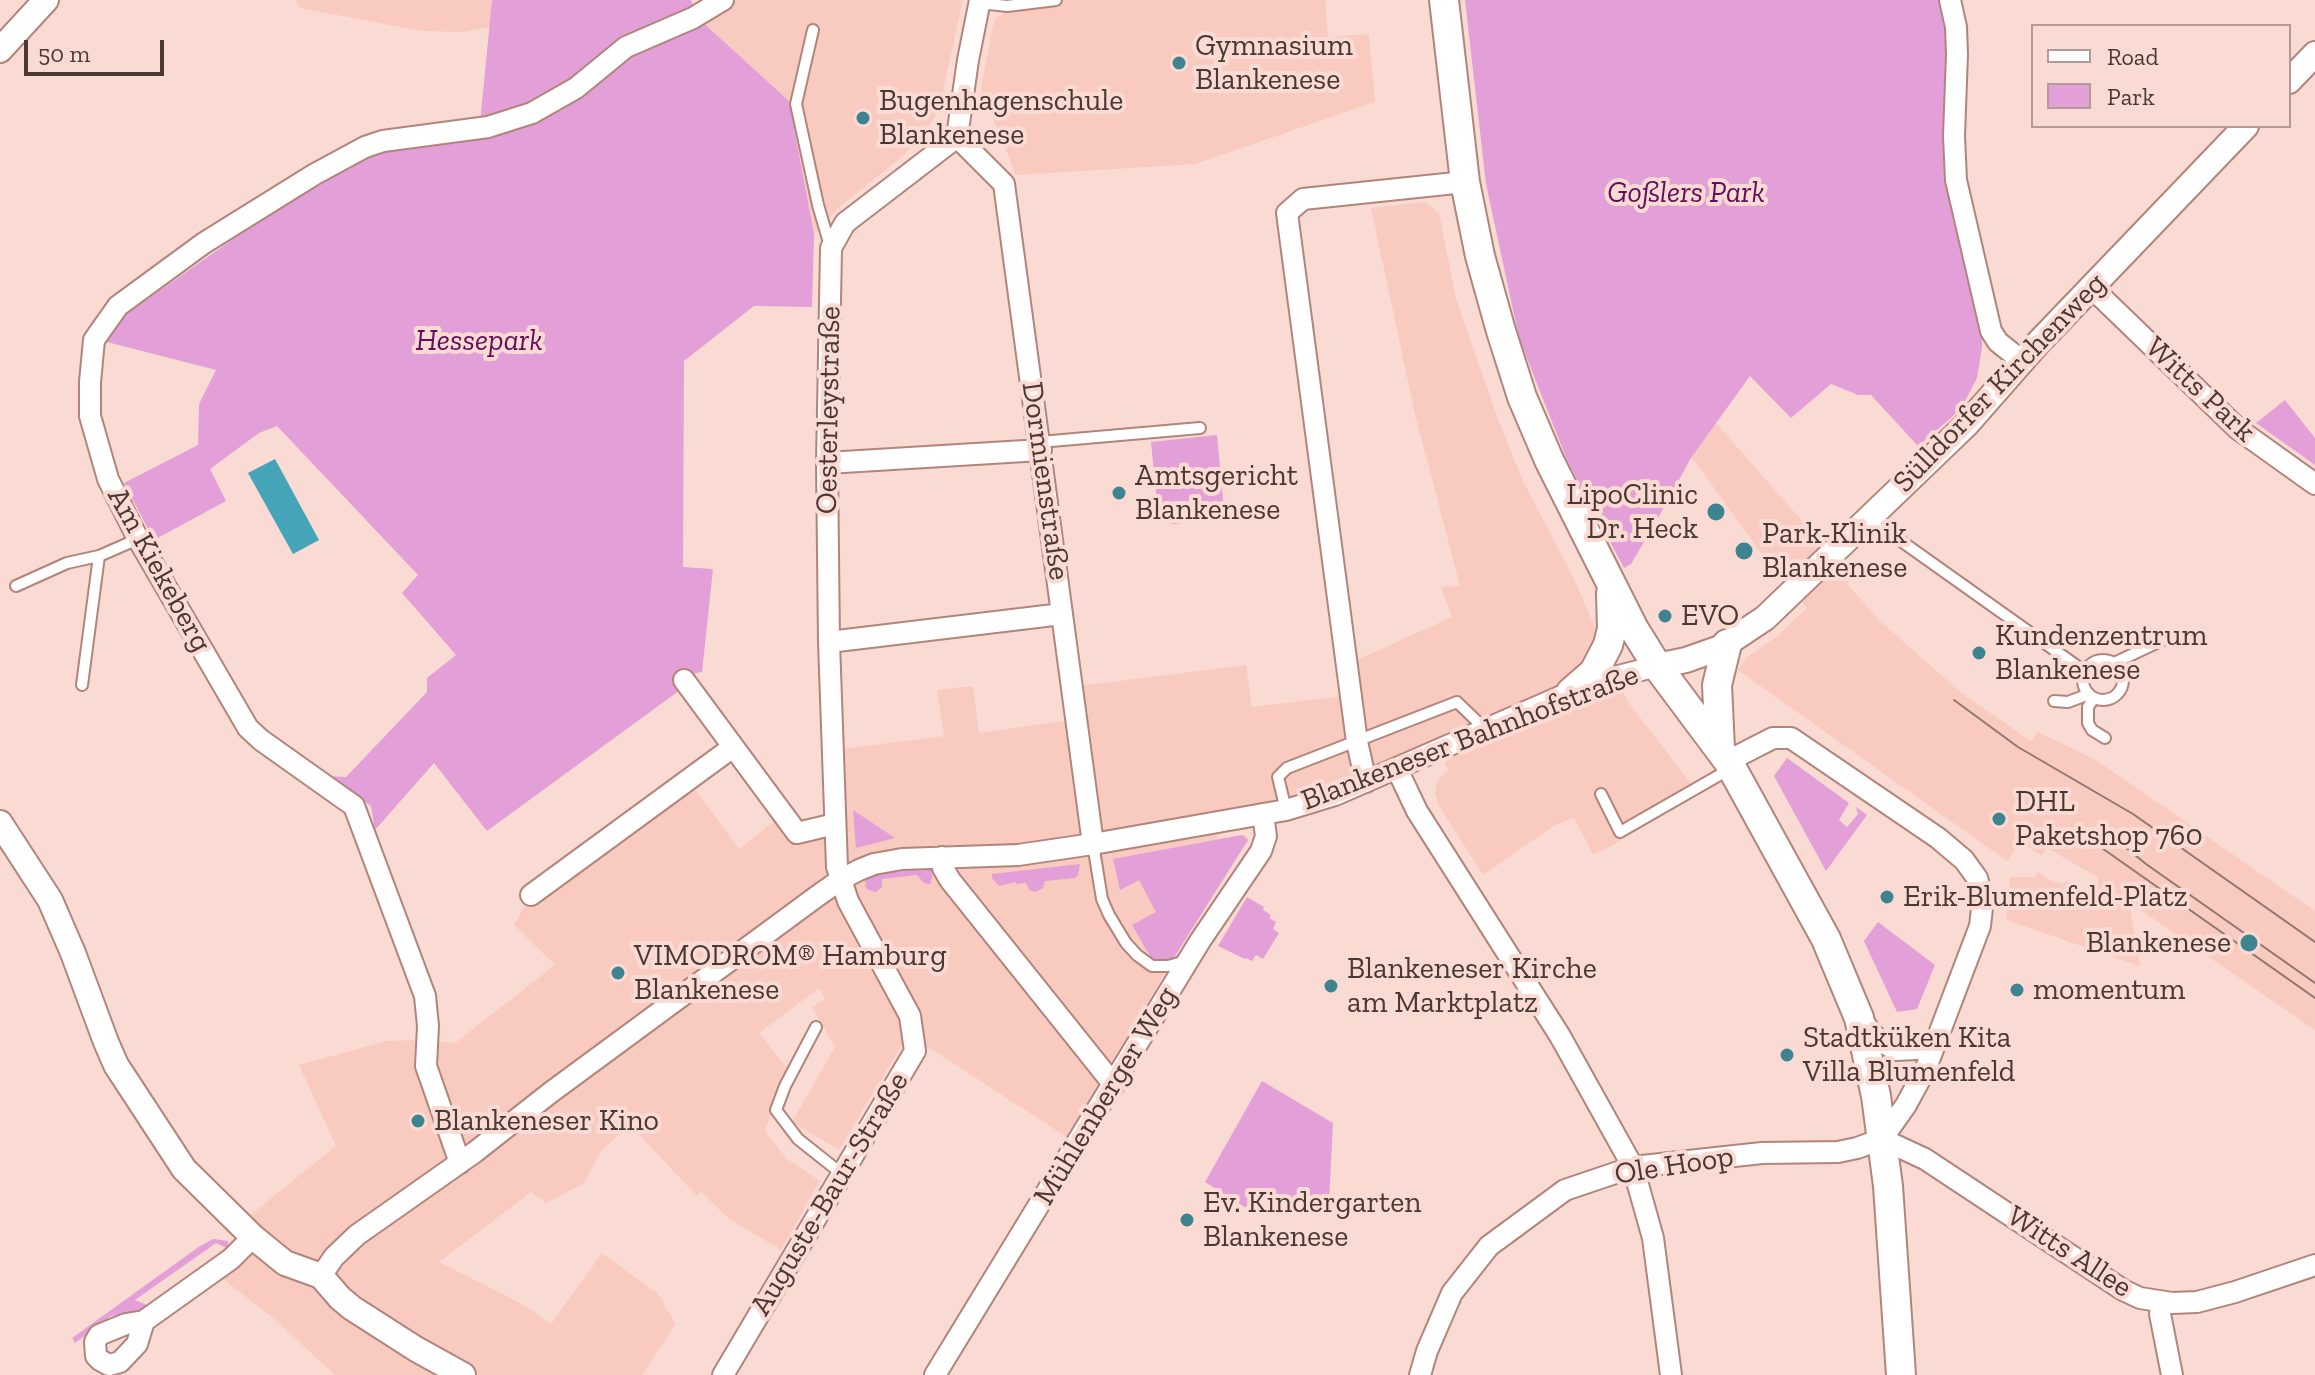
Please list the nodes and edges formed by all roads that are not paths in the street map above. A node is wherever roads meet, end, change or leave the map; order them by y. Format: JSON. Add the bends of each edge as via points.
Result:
{"nodes":[{"id":1,"x":46,"y":0,"type":"edge"},
{"id":2,"x":723,"y":0,"type":"edge"},
{"id":3,"x":1056,"y":0,"type":"edge"},
{"id":4,"x":1444,"y":0,"type":"edge"},
{"id":5,"x":1950,"y":0,"type":"edge"},
{"id":6,"x":980,"y":1,"type":"edge"},
{"id":7,"x":813,"y":30,"type":"dead end"},
{"id":8,"x":0,"y":50,"type":"edge"},
{"id":9,"x":2315,"y":54,"type":"edge"},
{"id":10,"x":2291,"y":79,"type":"edge"},
{"id":11,"x":2244,"y":128,"type":"edge"},
{"id":12,"x":957,"y":137,"type":"junction"},
{"id":13,"x":1465,"y":182,"type":"junction"},
{"id":14,"x":831,"y":248,"type":"junction"},
{"id":15,"x":2092,"y":288,"type":"junction"},
{"id":16,"x":2022,"y":361,"type":"junction"},
{"id":17,"x":1200,"y":428,"type":"dead end"},
{"id":18,"x":1041,"y":446,"type":"junction"},
{"id":19,"x":827,"y":463,"type":"junction"},
{"id":20,"x":2315,"y":484,"type":"edge"},
{"id":21,"x":1869,"y":519,"type":"junction"},
{"id":22,"x":138,"y":539,"type":"junction"},
{"id":23,"x":99,"y":556,"type":"junction"},
{"id":24,"x":1610,"y":584,"type":"junction"},
{"id":25,"x":16,"y":586,"type":"dead end"},
{"id":26,"x":1062,"y":614,"type":"junction"},
{"id":27,"x":829,"y":642,"type":"junction"},
{"id":28,"x":2183,"y":642,"type":"dead end"},
{"id":29,"x":1727,"y":644,"type":"junction"},
{"id":30,"x":2114,"y":663,"type":"junction"},
{"id":31,"x":1657,"y":666,"type":"junction"},
{"id":32,"x":2084,"y":671,"type":"junction"},
{"id":33,"x":684,"y":680,"type":"dead end"},
{"id":34,"x":82,"y":685,"type":"dead end"},
{"id":35,"x":1571,"y":692,"type":"junction"},
{"id":36,"x":2091,"y":696,"type":"junction"},
{"id":37,"x":2054,"y":701,"type":"dead end"},
{"id":38,"x":1485,"y":729,"type":"junction"},
{"id":39,"x":2105,"y":738,"type":"dead end"},
{"id":40,"x":1357,"y":742,"type":"junction"},
{"id":41,"x":733,"y":747,"type":"junction"},
{"id":42,"x":1727,"y":759,"type":"junction"},
{"id":43,"x":1397,"y":769,"type":"junction"},
{"id":44,"x":1366,"y":782,"type":"junction"},
{"id":45,"x":1601,"y":794,"type":"dead end"},
{"id":46,"x":1286,"y":810,"type":"junction"},
{"id":47,"x":1263,"y":814,"type":"junction"},
{"id":48,"x":0,"y":823,"type":"edge"},
{"id":49,"x":835,"y":824,"type":"junction"},
{"id":50,"x":1093,"y":844,"type":"junction"},
{"id":51,"x":942,"y":857,"type":"junction"},
{"id":52,"x":840,"y":880,"type":"junction"},
{"id":53,"x":531,"y":895,"type":"dead end"},
{"id":54,"x":1188,"y":961,"type":"junction"},
{"id":55,"x":1859,"y":1018,"type":"junction"},
{"id":56,"x":816,"y":1027,"type":"dead end"},
{"id":57,"x":1939,"y":1037,"type":"junction"},
{"id":58,"x":1114,"y":1085,"type":"junction"},
{"id":59,"x":1882,"y":1139,"type":"junction"},
{"id":60,"x":460,"y":1163,"type":"junction"},
{"id":61,"x":1633,"y":1167,"type":"junction"},
{"id":62,"x":842,"y":1174,"type":"junction"},
{"id":63,"x":253,"y":1237,"type":"junction"},
{"id":64,"x":2315,"y":1265,"type":"edge"},
{"id":65,"x":321,"y":1276,"type":"junction"},
{"id":66,"x":2161,"y":1303,"type":"junction"},
{"id":67,"x":144,"y":1321,"type":"junction"},
{"id":68,"x":101,"y":1369,"type":"edge"},
{"id":69,"x":463,"y":1375,"type":"edge"},
{"id":70,"x":723,"y":1375,"type":"edge"},
{"id":71,"x":935,"y":1375,"type":"edge"},
{"id":72,"x":1420,"y":1375,"type":"edge"},
{"id":73,"x":1671,"y":1375,"type":"edge"},
{"id":74,"x":1901,"y":1375,"type":"edge"},
{"id":75,"x":2172,"y":1375,"type":"edge"}],
"edges":[{"from":1,"to":8,"type":"street"},
{"from":2,"to":22,"type":"street","name":"Am Kiekeberg","via":[[626,47],[576,88],[532,113],[488,127],[394,138],[365,147],[204,243],[118,306],[94,340],[90,416],[108,479]]},
{"from":3,"to":6,"type":"lane","via":[[1007,6]]},
{"from":4,"to":13,"type":"main road"},
{"from":5,"to":16,"type":"street","via":[[1957,54],[1956,180],[1991,331]]},
{"from":6,"to":12,"type":"street"},
{"from":7,"to":14,"type":"lane","via":[[796,104]]},
{"from":9,"to":10,"type":"street"},
{"from":11,"to":15,"type":"street","name":"Sülldorfer Kirchenweg"},
{"from":12,"to":14,"type":"street","via":[[845,223]]},
{"from":12,"to":18,"type":"street","name":"Dormienstraße","via":[[1004,184]]},
{"from":13,"to":24,"type":"main road","via":[[1480,256],[1522,397]]},
{"from":13,"to":40,"type":"street","via":[[1303,199],[1287,213]]},
{"from":14,"to":19,"type":"street","name":"Oesterleystraße"},
{"from":15,"to":16,"type":"street","name":"Sülldorfer Kirchenweg"},
{"from":15,"to":20,"type":"street","name":"Witts Park","via":[[2238,429]]},
{"from":16,"to":21,"type":"street","name":"Sülldorfer Kirchenweg","via":[[1966,425]]},
{"from":17,"to":18,"type":"lane"},
{"from":18,"to":19,"type":"street"},
{"from":18,"to":26,"type":"street","name":"Dormienstraße"},
{"from":19,"to":27,"type":"street","name":"Oesterleystraße"},
{"from":21,"to":29,"type":"street","name":"Sülldorfer Kirchenweg","via":[[1784,593],[1765,618]]},
{"from":21,"to":32,"type":"lane"},
{"from":22,"to":23,"type":"lane"},
{"from":22,"to":60,"type":"street","name":"Am Kiekeberg","via":[[248,728],[354,806],[425,996],[426,1066]]},
{"from":23,"to":25,"type":"lane","via":[[67,563]]},
{"from":23,"to":34,"type":"lane"},
{"from":24,"to":31,"type":"main road"},
{"from":24,"to":35,"type":"main road","via":[[1608,645],[1594,672]]},
{"from":26,"to":27,"type":"street"},
{"from":26,"to":50,"type":"street","name":"Dormienstraße"},
{"from":27,"to":49,"type":"street","name":"Oesterleystraße"},
{"from":28,"to":30,"type":"lane","via":[[2163,640]]},
{"from":29,"to":31,"type":"street","name":"Sülldorfer Kirchenweg"},
{"from":29,"to":42,"type":"main road","via":[[1717,685]]},
{"from":30,"to":32,"type":"lane","via":[[2094,661]]},
{"from":30,"to":36,"type":"lane","via":[[2122,674],[2121,687],[2113,697]]},
{"from":31,"to":35,"type":"street","name":"Blankeneser Bahnhofstraße"},
{"from":31,"to":42,"type":"main road"},
{"from":32,"to":36,"type":"lane","via":[[2083,683]]},
{"from":33,"to":41,"type":"street"},
{"from":35,"to":38,"type":"street","name":"Blankeneser Bahnhofstraße"},
{"from":36,"to":37,"type":"lane"},
{"from":36,"to":39,"type":"lane","via":[[2088,723]]},
{"from":38,"to":40,"type":"lane","via":[[1457,702]]},
{"from":38,"to":43,"type":"street","name":"Blankeneser Bahnhofstraße"},
{"from":40,"to":44,"type":"street"},
{"from":40,"to":46,"type":"lane","via":[[1283,770],[1278,782]]},
{"from":41,"to":49,"type":"street","via":[[797,833]]},
{"from":41,"to":53,"type":"street"},
{"from":42,"to":45,"type":"lane","via":[[1620,832]]},
{"from":42,"to":55,"type":"main road","via":[[1826,939]]},
{"from":42,"to":57,"type":"street","via":[[1773,738],[1791,738],[1964,860],[1977,878],[1983,910]]},
{"from":43,"to":44,"type":"street","name":"Blankeneser Bahnhofstraße"},
{"from":43,"to":61,"type":"street","via":[[1417,811],[1560,1036]]},
{"from":44,"to":46,"type":"street","name":"Blankeneser Bahnhofstraße"},
{"from":46,"to":47,"type":"street","name":"Blankeneser Bahnhofstraße"},
{"from":47,"to":50,"type":"street","name":"Blankeneser Bahnhofstraße"},
{"from":47,"to":54,"type":"street","name":"Mühlenberger Weg","via":[[1266,836],[1261,851]]},
{"from":48,"to":63,"type":"street","via":[[50,900],[116,1065],[184,1169]]},
{"from":49,"to":52,"type":"street","name":"Oesterleystraße"},
{"from":50,"to":51,"type":"street","name":"Blankeneser Bahnhofstraße","via":[[1018,855]]},
{"from":50,"to":54,"type":"lane","via":[[1102,899],[1126,943],[1152,966]]},
{"from":51,"to":52,"type":"street","name":"Blankeneser Bahnhofstraße","via":[[889,861]]},
{"from":51,"to":58,"type":"street","via":[[950,880]]},
{"from":52,"to":60,"type":"street","name":"Blankeneser Bahnhofstraße"},
{"from":52,"to":62,"type":"street","name":"Auguste-Baur-Straße","via":[[910,1016],[915,1051]]},
{"from":54,"to":58,"type":"street","name":"Mühlenberger Weg"},
{"from":55,"to":57,"type":"street","via":[[1877,1039],[1896,1050],[1917,1049]]},
{"from":55,"to":59,"type":"main road"},
{"from":56,"to":62,"type":"lane","via":[[776,1110],[798,1139]]},
{"from":57,"to":59,"type":"street","via":[[1918,1085]]},
{"from":58,"to":71,"type":"street","name":"Mühlenberger Weg"},
{"from":59,"to":61,"type":"street","name":"Ole Hoop","via":[[1838,1152],[1762,1153]]},
{"from":59,"to":66,"type":"street","name":"Witts Allee","via":[[1925,1159],[2123,1290]]},
{"from":59,"to":74,"type":"main road"},
{"from":60,"to":65,"type":"street","name":"Blankeneser Bahnhofstraße","via":[[357,1235]]},
{"from":61,"to":72,"type":"street","name":"Ole Hoop","via":[[1565,1190],[1489,1246],[1452,1293]]},
{"from":61,"to":73,"type":"street","via":[[1653,1238]]},
{"from":62,"to":70,"type":"street","name":"Auguste-Baur-Straße"},
{"from":63,"to":65,"type":"street","via":[[285,1263]]},
{"from":63,"to":67,"type":"street"},
{"from":64,"to":66,"type":"street","name":"Witts Allee","via":[[2216,1298]]},
{"from":65,"to":69,"type":"street","via":[[352,1308]]},
{"from":66,"to":75,"type":"street"},
{"from":67,"to":68,"type":"street","via":[[141,1338],[125,1359]]},
{"from":67,"to":68,"type":"street","via":[[99,1335],[95,1352]]}]}
